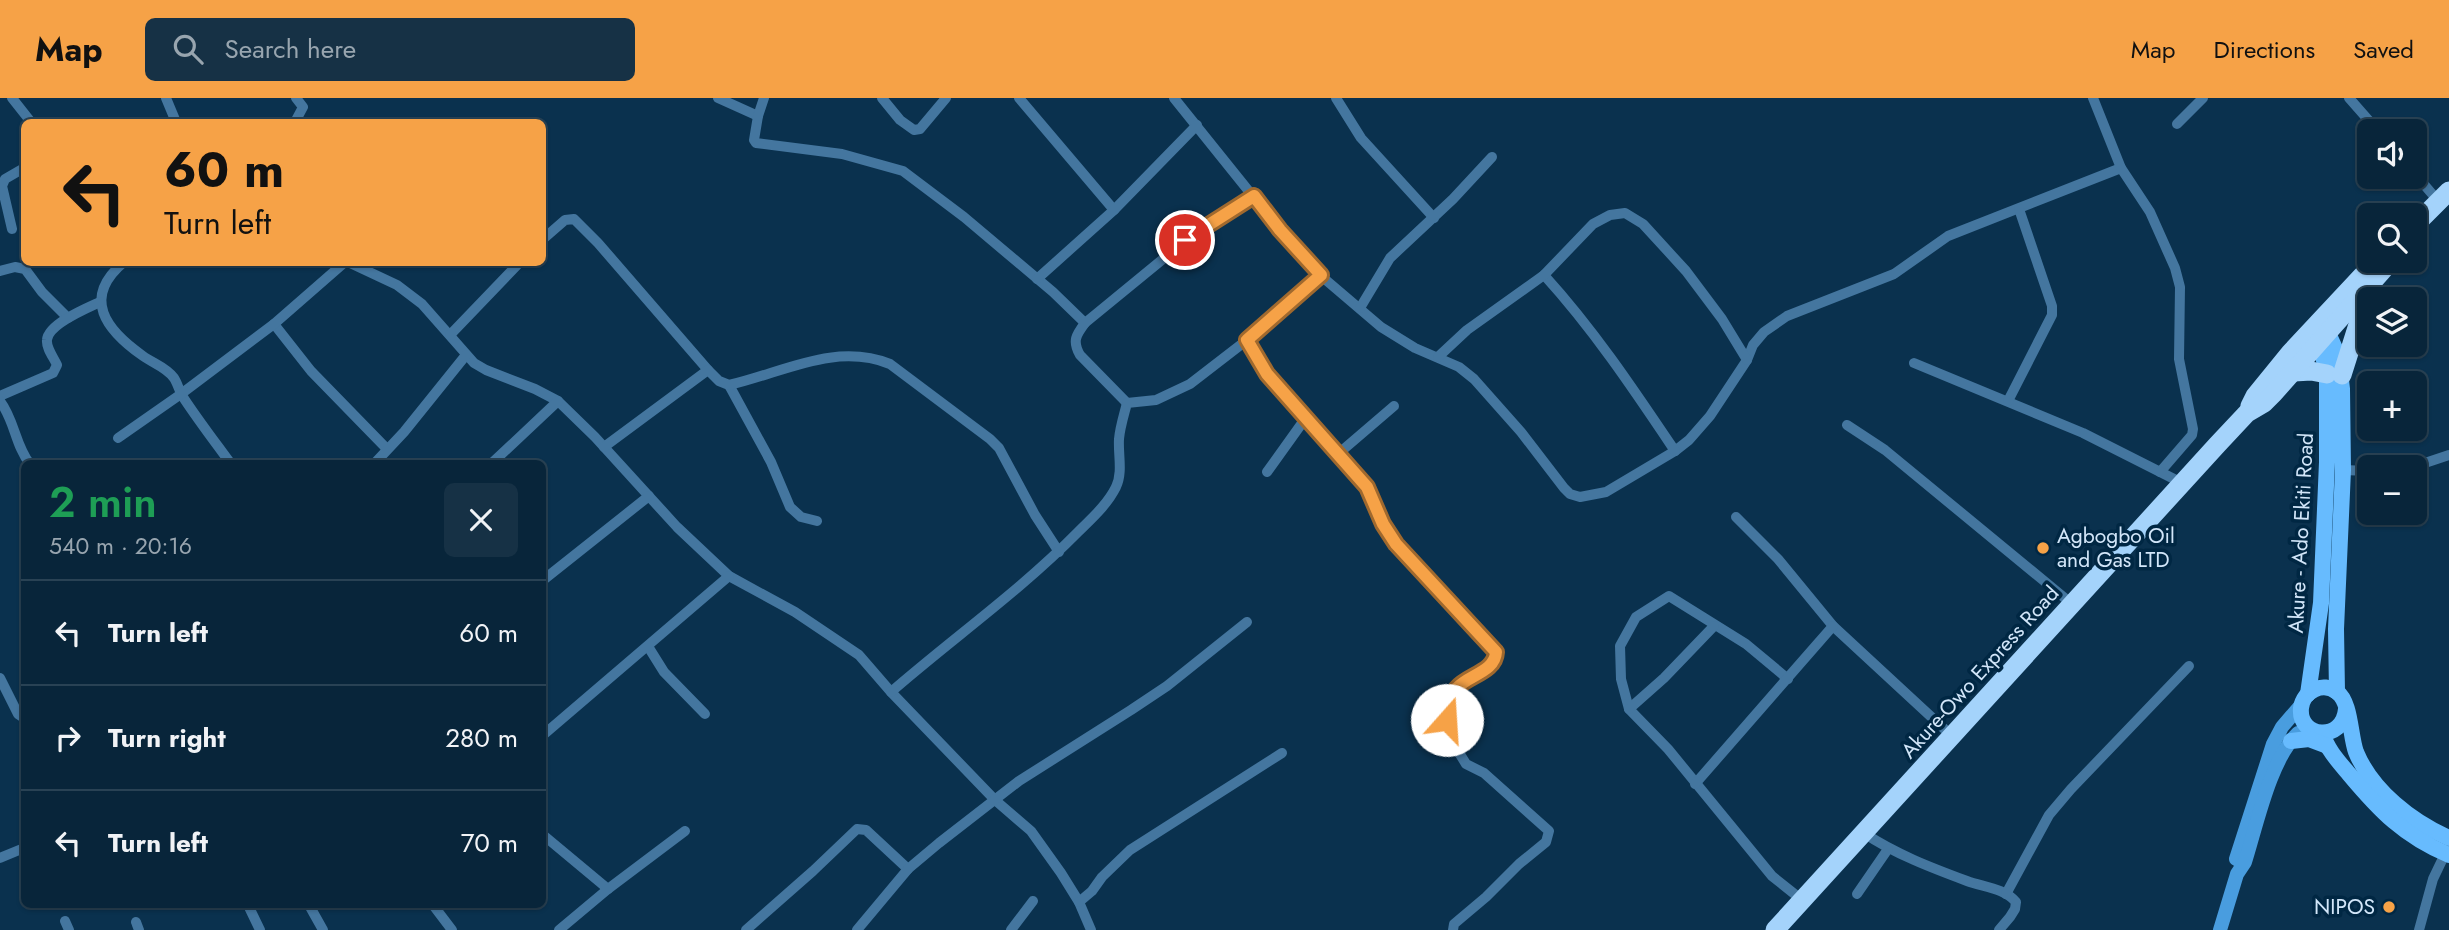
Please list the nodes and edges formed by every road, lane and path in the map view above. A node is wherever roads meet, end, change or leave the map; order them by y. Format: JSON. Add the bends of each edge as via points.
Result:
{"nodes":[{"id":1,"x":12,"y":98,"type":"edge"},
{"id":2,"x":166,"y":98,"type":"edge"},
{"id":3,"x":296,"y":98,"type":"edge"},
{"id":4,"x":718,"y":98,"type":"edge"},
{"id":5,"x":764,"y":98,"type":"edge"},
{"id":6,"x":882,"y":98,"type":"edge"},
{"id":7,"x":946,"y":98,"type":"edge"},
{"id":8,"x":1019,"y":98,"type":"edge"},
{"id":9,"x":1174,"y":98,"type":"edge"},
{"id":10,"x":1336,"y":98,"type":"edge"},
{"id":11,"x":2094,"y":98,"type":"edge"},
{"id":12,"x":2203,"y":98,"type":"edge"},
{"id":13,"x":2349,"y":98,"type":"edge"},
{"id":14,"x":758,"y":116,"type":"junction"},
{"id":15,"x":28,"y":119,"type":"edge"},
{"id":16,"x":175,"y":119,"type":"edge"},
{"id":17,"x":297,"y":119,"type":"edge"},
{"id":18,"x":2367,"y":119,"type":"edge"},
{"id":19,"x":2177,"y":124,"type":"dead end"},
{"id":20,"x":1196,"y":125,"type":"junction"},
{"id":21,"x":1492,"y":157,"type":"dead end"},
{"id":22,"x":2121,"y":168,"type":"junction"},
{"id":23,"x":21,"y":170,"type":"edge"},
{"id":24,"x":2427,"y":184,"type":"edge"},
{"id":25,"x":1254,"y":196,"type":"junction"},
{"id":26,"x":2444,"y":197,"type":"edge"},
{"id":27,"x":2019,"y":209,"type":"junction"},
{"id":28,"x":1114,"y":210,"type":"junction"},
{"id":29,"x":2427,"y":215,"type":"edge"},
{"id":30,"x":1434,"y":218,"type":"junction"},
{"id":31,"x":12,"y":229,"type":"dead end"},
{"id":32,"x":546,"y":237,"type":"edge"},
{"id":33,"x":120,"y":266,"type":"edge"},
{"id":34,"x":349,"y":266,"type":"edge"},
{"id":35,"x":359,"y":266,"type":"edge"},
{"id":36,"x":516,"y":266,"type":"edge"},
{"id":37,"x":0,"y":271,"type":"edge"},
{"id":38,"x":2366,"y":273,"type":"edge"},
{"id":39,"x":2381,"y":273,"type":"edge"},
{"id":40,"x":1321,"y":275,"type":"junction"},
{"id":41,"x":1544,"y":275,"type":"junction"},
{"id":42,"x":1037,"y":279,"type":"junction"},
{"id":43,"x":2370,"y":287,"type":"edge"},
{"id":44,"x":2357,"y":298,"type":"edge"},
{"id":45,"x":100,"y":302,"type":"junction"},
{"id":46,"x":1360,"y":308,"type":"junction"},
{"id":47,"x":68,"y":317,"type":"junction"},
{"id":48,"x":2357,"y":320,"type":"edge"},
{"id":49,"x":1084,"y":323,"type":"junction"},
{"id":50,"x":274,"y":324,"type":"junction"},
{"id":51,"x":2319,"y":332,"type":"junction"},
{"id":52,"x":450,"y":335,"type":"junction"},
{"id":53,"x":1247,"y":340,"type":"junction"},
{"id":54,"x":466,"y":355,"type":"junction"},
{"id":55,"x":1438,"y":357,"type":"junction"},
{"id":56,"x":1747,"y":360,"type":"junction"},
{"id":57,"x":1914,"y":363,"type":"dead end"},
{"id":58,"x":708,"y":370,"type":"junction"},
{"id":59,"x":2294,"y":372,"type":"junction"},
{"id":60,"x":2334,"y":375,"type":"junction"},
{"id":61,"x":729,"y":384,"type":"junction"},
{"id":62,"x":181,"y":394,"type":"junction"},
{"id":63,"x":0,"y":399,"type":"edge"},
{"id":64,"x":558,"y":401,"type":"junction"},
{"id":65,"x":2008,"y":401,"type":"junction"},
{"id":66,"x":1127,"y":403,"type":"junction"},
{"id":67,"x":1394,"y":406,"type":"dead end"},
{"id":68,"x":2247,"y":413,"type":"junction"},
{"id":69,"x":1305,"y":419,"type":"junction"},
{"id":70,"x":1847,"y":425,"type":"dead end"},
{"id":71,"x":118,"y":438,"type":"dead end"},
{"id":72,"x":604,"y":447,"type":"junction"},
{"id":73,"x":387,"y":449,"type":"junction"},
{"id":74,"x":1675,"y":451,"type":"junction"},
{"id":75,"x":1338,"y":454,"type":"junction"},
{"id":76,"x":2449,"y":455,"type":"edge"},
{"id":77,"x":28,"y":460,"type":"edge"},
{"id":78,"x":228,"y":460,"type":"edge"},
{"id":79,"x":377,"y":460,"type":"edge"},
{"id":80,"x":495,"y":460,"type":"edge"},
{"id":81,"x":2427,"y":462,"type":"edge"},
{"id":82,"x":2343,"y":470,"type":"junction"},
{"id":83,"x":2357,"y":471,"type":"edge"},
{"id":84,"x":1267,"y":472,"type":"dead end"},
{"id":85,"x":2160,"y":472,"type":"junction"},
{"id":86,"x":2182,"y":483,"type":"junction"},
{"id":87,"x":649,"y":496,"type":"junction"},
{"id":88,"x":1736,"y":516,"type":"dead end"},
{"id":89,"x":817,"y":521,"type":"dead end"},
{"id":90,"x":1059,"y":552,"type":"junction"},
{"id":91,"x":729,"y":576,"type":"junction"},
{"id":92,"x":546,"y":579,"type":"edge"},
{"id":93,"x":2072,"y":604,"type":"junction"},
{"id":94,"x":1247,"y":622,"type":"dead end"},
{"id":95,"x":1714,"y":626,"type":"junction"},
{"id":96,"x":1833,"y":626,"type":"junction"},
{"id":97,"x":649,"y":648,"type":"junction"},
{"id":98,"x":2189,"y":666,"type":"dead end"},
{"id":99,"x":0,"y":678,"type":"edge"},
{"id":100,"x":1787,"y":679,"type":"junction"},
{"id":101,"x":891,"y":691,"type":"junction"},
{"id":102,"x":2337,"y":692,"type":"junction"},
{"id":103,"x":2304,"y":700,"type":"junction"},
{"id":104,"x":1629,"y":709,"type":"junction"},
{"id":105,"x":2346,"y":709,"type":"junction"},
{"id":106,"x":705,"y":714,"type":"dead end"},
{"id":107,"x":21,"y":716,"type":"edge"},
{"id":108,"x":546,"y":730,"type":"edge"},
{"id":109,"x":2318,"y":735,"type":"junction"},
{"id":110,"x":1953,"y":737,"type":"junction"},
{"id":111,"x":2291,"y":740,"type":"junction"},
{"id":112,"x":1282,"y":753,"type":"dead end"},
{"id":113,"x":1695,"y":784,"type":"junction"},
{"id":114,"x":995,"y":800,"type":"junction"},
{"id":115,"x":685,"y":831,"type":"dead end"},
{"id":116,"x":1864,"y":833,"type":"junction"},
{"id":117,"x":546,"y":837,"type":"edge"},
{"id":118,"x":21,"y":849,"type":"edge"},
{"id":119,"x":1888,"y":849,"type":"junction"},
{"id":120,"x":2448,"y":849,"type":"edge"},
{"id":121,"x":0,"y":858,"type":"edge"},
{"id":122,"x":908,"y":869,"type":"junction"},
{"id":123,"x":2237,"y":874,"type":"junction"},
{"id":124,"x":608,"y":889,"type":"junction"},
{"id":125,"x":1857,"y":894,"type":"dead end"},
{"id":126,"x":2006,"y":894,"type":"junction"},
{"id":127,"x":1802,"y":900,"type":"junction"},
{"id":128,"x":1033,"y":901,"type":"dead end"},
{"id":129,"x":1079,"y":902,"type":"junction"},
{"id":130,"x":249,"y":908,"type":"edge"},
{"id":131,"x":311,"y":908,"type":"edge"},
{"id":132,"x":435,"y":908,"type":"edge"},
{"id":133,"x":260,"y":930,"type":"edge"},
{"id":134,"x":323,"y":930,"type":"edge"},
{"id":135,"x":452,"y":930,"type":"edge"},
{"id":136,"x":559,"y":930,"type":"edge"},
{"id":137,"x":746,"y":930,"type":"edge"},
{"id":138,"x":857,"y":930,"type":"edge"},
{"id":139,"x":1011,"y":930,"type":"edge"},
{"id":140,"x":1091,"y":930,"type":"edge"},
{"id":141,"x":1453,"y":930,"type":"edge"},
{"id":142,"x":1775,"y":930,"type":"edge"},
{"id":143,"x":1999,"y":930,"type":"edge"},
{"id":144,"x":2220,"y":930,"type":"edge"},
{"id":145,"x":2419,"y":930,"type":"edge"}],
"edges":[{"from":1,"to":15,"type":"street"},
{"from":2,"to":16,"type":"street"},
{"from":3,"to":17,"type":"street","via":[[303,107]]},
{"from":4,"to":14,"type":"street"},
{"from":5,"to":14,"type":"street"},
{"from":6,"to":7,"type":"street","via":[[914,130],[920,129]]},
{"from":8,"to":28,"type":"street"},
{"from":9,"to":20,"type":"street"},
{"from":10,"to":30,"type":"street","via":[[1361,138]]},
{"from":11,"to":22,"type":"street"},
{"from":12,"to":19,"type":"street"},
{"from":13,"to":18,"type":"street"},
{"from":14,"to":42,"type":"street","via":[[756,143],[842,154],[903,172]]},
{"from":20,"to":25,"type":"street"},
{"from":20,"to":28,"type":"street"},
{"from":21,"to":30,"type":"street"},
{"from":22,"to":27,"type":"street"},
{"from":22,"to":85,"type":"street","via":[[2150,212],[2180,286],[2179,359],[2193,429]]},
{"from":23,"to":31,"type":"street","via":[[2,186]]},
{"from":24,"to":26,"type":"street"},
{"from":25,"to":40,"type":"street"},
{"from":25,"to":49,"type":"street","via":[[1185,240]]},
{"from":26,"to":29,"type":"highway"},
{"from":27,"to":56,"type":"street","via":[[1948,236],[1894,274],[1787,316],[1764,332]]},
{"from":27,"to":65,"type":"street","via":[[2052,315]]},
{"from":28,"to":42,"type":"street"},
{"from":30,"to":46,"type":"street","via":[[1390,258]]},
{"from":32,"to":58,"type":"street","via":[[565,220],[574,219]]},
{"from":33,"to":45,"type":"street","via":[[106,281]]},
{"from":34,"to":50,"type":"street"},
{"from":35,"to":52,"type":"street","via":[[397,285]]},
{"from":36,"to":52,"type":"street"},
{"from":37,"to":47,"type":"street","via":[[25,269]]},
{"from":38,"to":51,"type":"highway","name":"Akure-Owo Express Road"},
{"from":39,"to":43,"type":"highway","name":"Akure-Owo Express Road"},
{"from":40,"to":46,"type":"street"},
{"from":40,"to":53,"type":"street"},
{"from":41,"to":55,"type":"street","via":[[1467,330]]},
{"from":41,"to":56,"type":"street","via":[[1593,224],[1625,213],[1643,224],[1686,271]]},
{"from":41,"to":74,"type":"street","via":[[1625,376]]},
{"from":42,"to":49,"type":"street"},
{"from":44,"to":51,"type":"highway","name":"Akure-Owo Express Road"},
{"from":45,"to":47,"type":"street"},
{"from":45,"to":62,"type":"street","via":[[109,324],[132,349],[165,368]]},
{"from":46,"to":55,"type":"street","via":[[1396,337]]},
{"from":47,"to":63,"type":"street","via":[[48,335],[46,343],[57,365],[53,373]]},
{"from":48,"to":60,"type":"highway"},
{"from":49,"to":66,"type":"street","via":[[1074,345]]},
{"from":50,"to":62,"type":"street"},
{"from":50,"to":73,"type":"street","via":[[311,371]]},
{"from":51,"to":59,"type":"highway","name":"Akure-Owo Express Road"},
{"from":51,"to":60,"type":"main road"},
{"from":51,"to":68,"type":"highway","name":"Akure-Owo Express Road","via":[[2255,396]]},
{"from":52,"to":54,"type":"street"},
{"from":53,"to":66,"type":"street","via":[[1171,395]]},
{"from":53,"to":69,"type":"street","via":[[1267,374]]},
{"from":54,"to":64,"type":"street","via":[[486,370]]},
{"from":54,"to":73,"type":"street"},
{"from":55,"to":74,"type":"street","via":[[1475,379],[1570,494],[1590,497],[1606,492]]},
{"from":56,"to":74,"type":"street","via":[[1710,416]]},
{"from":57,"to":65,"type":"street"},
{"from":58,"to":61,"type":"street"},
{"from":58,"to":72,"type":"street"},
{"from":59,"to":60,"type":"highway"},
{"from":59,"to":68,"type":"highway","name":"Akure-Owo Express Road","via":[[2264,403]]},
{"from":60,"to":82,"type":"main road","name":"Akure - Ado Ekiti Road"},
{"from":60,"to":103,"type":"main road","name":"Akure - Ado Ekiti Road","via":[[2319,624]]},
{"from":61,"to":89,"type":"street","via":[[790,507],[801,517]]},
{"from":61,"to":90,"type":"street","via":[[813,360],[873,358],[890,364],[999,448]]},
{"from":62,"to":71,"type":"street"},
{"from":62,"to":78,"type":"street"},
{"from":63,"to":77,"type":"street"},
{"from":64,"to":72,"type":"street"},
{"from":64,"to":80,"type":"street"},
{"from":65,"to":85,"type":"street"},
{"from":66,"to":90,"type":"street","via":[[1120,428],[1117,484]]},
{"from":67,"to":75,"type":"street"},
{"from":68,"to":86,"type":"highway","name":"Akure-Owo Express Road"},
{"from":69,"to":75,"type":"street"},
{"from":69,"to":84,"type":"street"},
{"from":70,"to":93,"type":"street","via":[[1885,450]]},
{"from":72,"to":87,"type":"street"},
{"from":73,"to":79,"type":"street"},
{"from":75,"to":141,"type":"street","via":[[1367,487],[1396,544],[1496,652],[1487,668],[1456,688],[1446,725],[1467,765],[1484,773],[1549,831],[1546,842],[1454,924]]},
{"from":76,"to":81,"type":"street"},
{"from":82,"to":83,"type":"street"},
{"from":82,"to":102,"type":"main road","name":"Akure - Ado Ekiti Road"},
{"from":85,"to":86,"type":"street"},
{"from":86,"to":93,"type":"highway","name":"Akure-Owo Express Road"},
{"from":87,"to":91,"type":"street"},
{"from":87,"to":92,"type":"street"},
{"from":88,"to":96,"type":"street"},
{"from":90,"to":101,"type":"street"},
{"from":91,"to":97,"type":"street"},
{"from":91,"to":101,"type":"street","via":[[796,612],[859,655]]},
{"from":93,"to":110,"type":"highway","name":"Akure-Owo Express Road"},
{"from":94,"to":114,"type":"street","via":[[1149,698]]},
{"from":95,"to":100,"type":"street","via":[[1745,644]]},
{"from":95,"to":104,"type":"street"},
{"from":95,"to":104,"type":"street","via":[[1669,596],[1636,617],[1620,646],[1620,679]]},
{"from":96,"to":100,"type":"street"},
{"from":96,"to":110,"type":"street"},
{"from":97,"to":106,"type":"street","via":[[664,672]]},
{"from":97,"to":108,"type":"street"},
{"from":98,"to":126,"type":"street","via":[[2049,815]]},
{"from":99,"to":107,"type":"street"},
{"from":100,"to":113,"type":"street"},
{"from":101,"to":114,"type":"street"},
{"from":102,"to":103,"type":"main road","via":[[2319,688]]},
{"from":102,"to":105,"type":"main road"},
{"from":103,"to":109,"type":"main road","via":[[2302,718]]},
{"from":103,"to":123,"type":"main road","name":"Akure - Ado Ekiti Road","via":[[2277,736],[2263,769],[2236,860]]},
{"from":104,"to":113,"type":"street"},
{"from":105,"to":109,"type":"main road","via":[[2340,726]]},
{"from":105,"to":120,"type":"main road","via":[[2357,754],[2370,774],[2389,798]]},
{"from":109,"to":111,"type":"main road"},
{"from":109,"to":111,"type":"main road"},
{"from":109,"to":120,"type":"main road","via":[[2392,823],[2407,834]]},
{"from":110,"to":116,"type":"highway","name":"Akure-Owo Express Road"},
{"from":111,"to":123,"type":"main road","via":[[2273,773],[2245,862]]},
{"from":112,"to":129,"type":"street","via":[[1130,850]]},
{"from":113,"to":127,"type":"street","via":[[1772,876]]},
{"from":114,"to":122,"type":"street"},
{"from":114,"to":129,"type":"street","via":[[1031,831]]},
{"from":115,"to":124,"type":"street"},
{"from":116,"to":119,"type":"street"},
{"from":116,"to":127,"type":"highway","name":"Akure-Owo Express Road"},
{"from":117,"to":124,"type":"street"},
{"from":118,"to":121,"type":"street"},
{"from":119,"to":125,"type":"street"},
{"from":119,"to":126,"type":"street"},
{"from":120,"to":145,"type":"street","via":[[2433,879]]},
{"from":122,"to":137,"type":"street","via":[[866,830],[857,829]]},
{"from":122,"to":138,"type":"street"},
{"from":123,"to":144,"type":"main road"},
{"from":124,"to":136,"type":"street"},
{"from":126,"to":143,"type":"street","via":[[2016,902],[2015,909]]},
{"from":127,"to":142,"type":"highway","name":"Akure-Owo Express Road"},
{"from":128,"to":139,"type":"street"},
{"from":129,"to":140,"type":"street"},
{"from":130,"to":133,"type":"street"},
{"from":131,"to":134,"type":"street"},
{"from":132,"to":135,"type":"street"}]}
